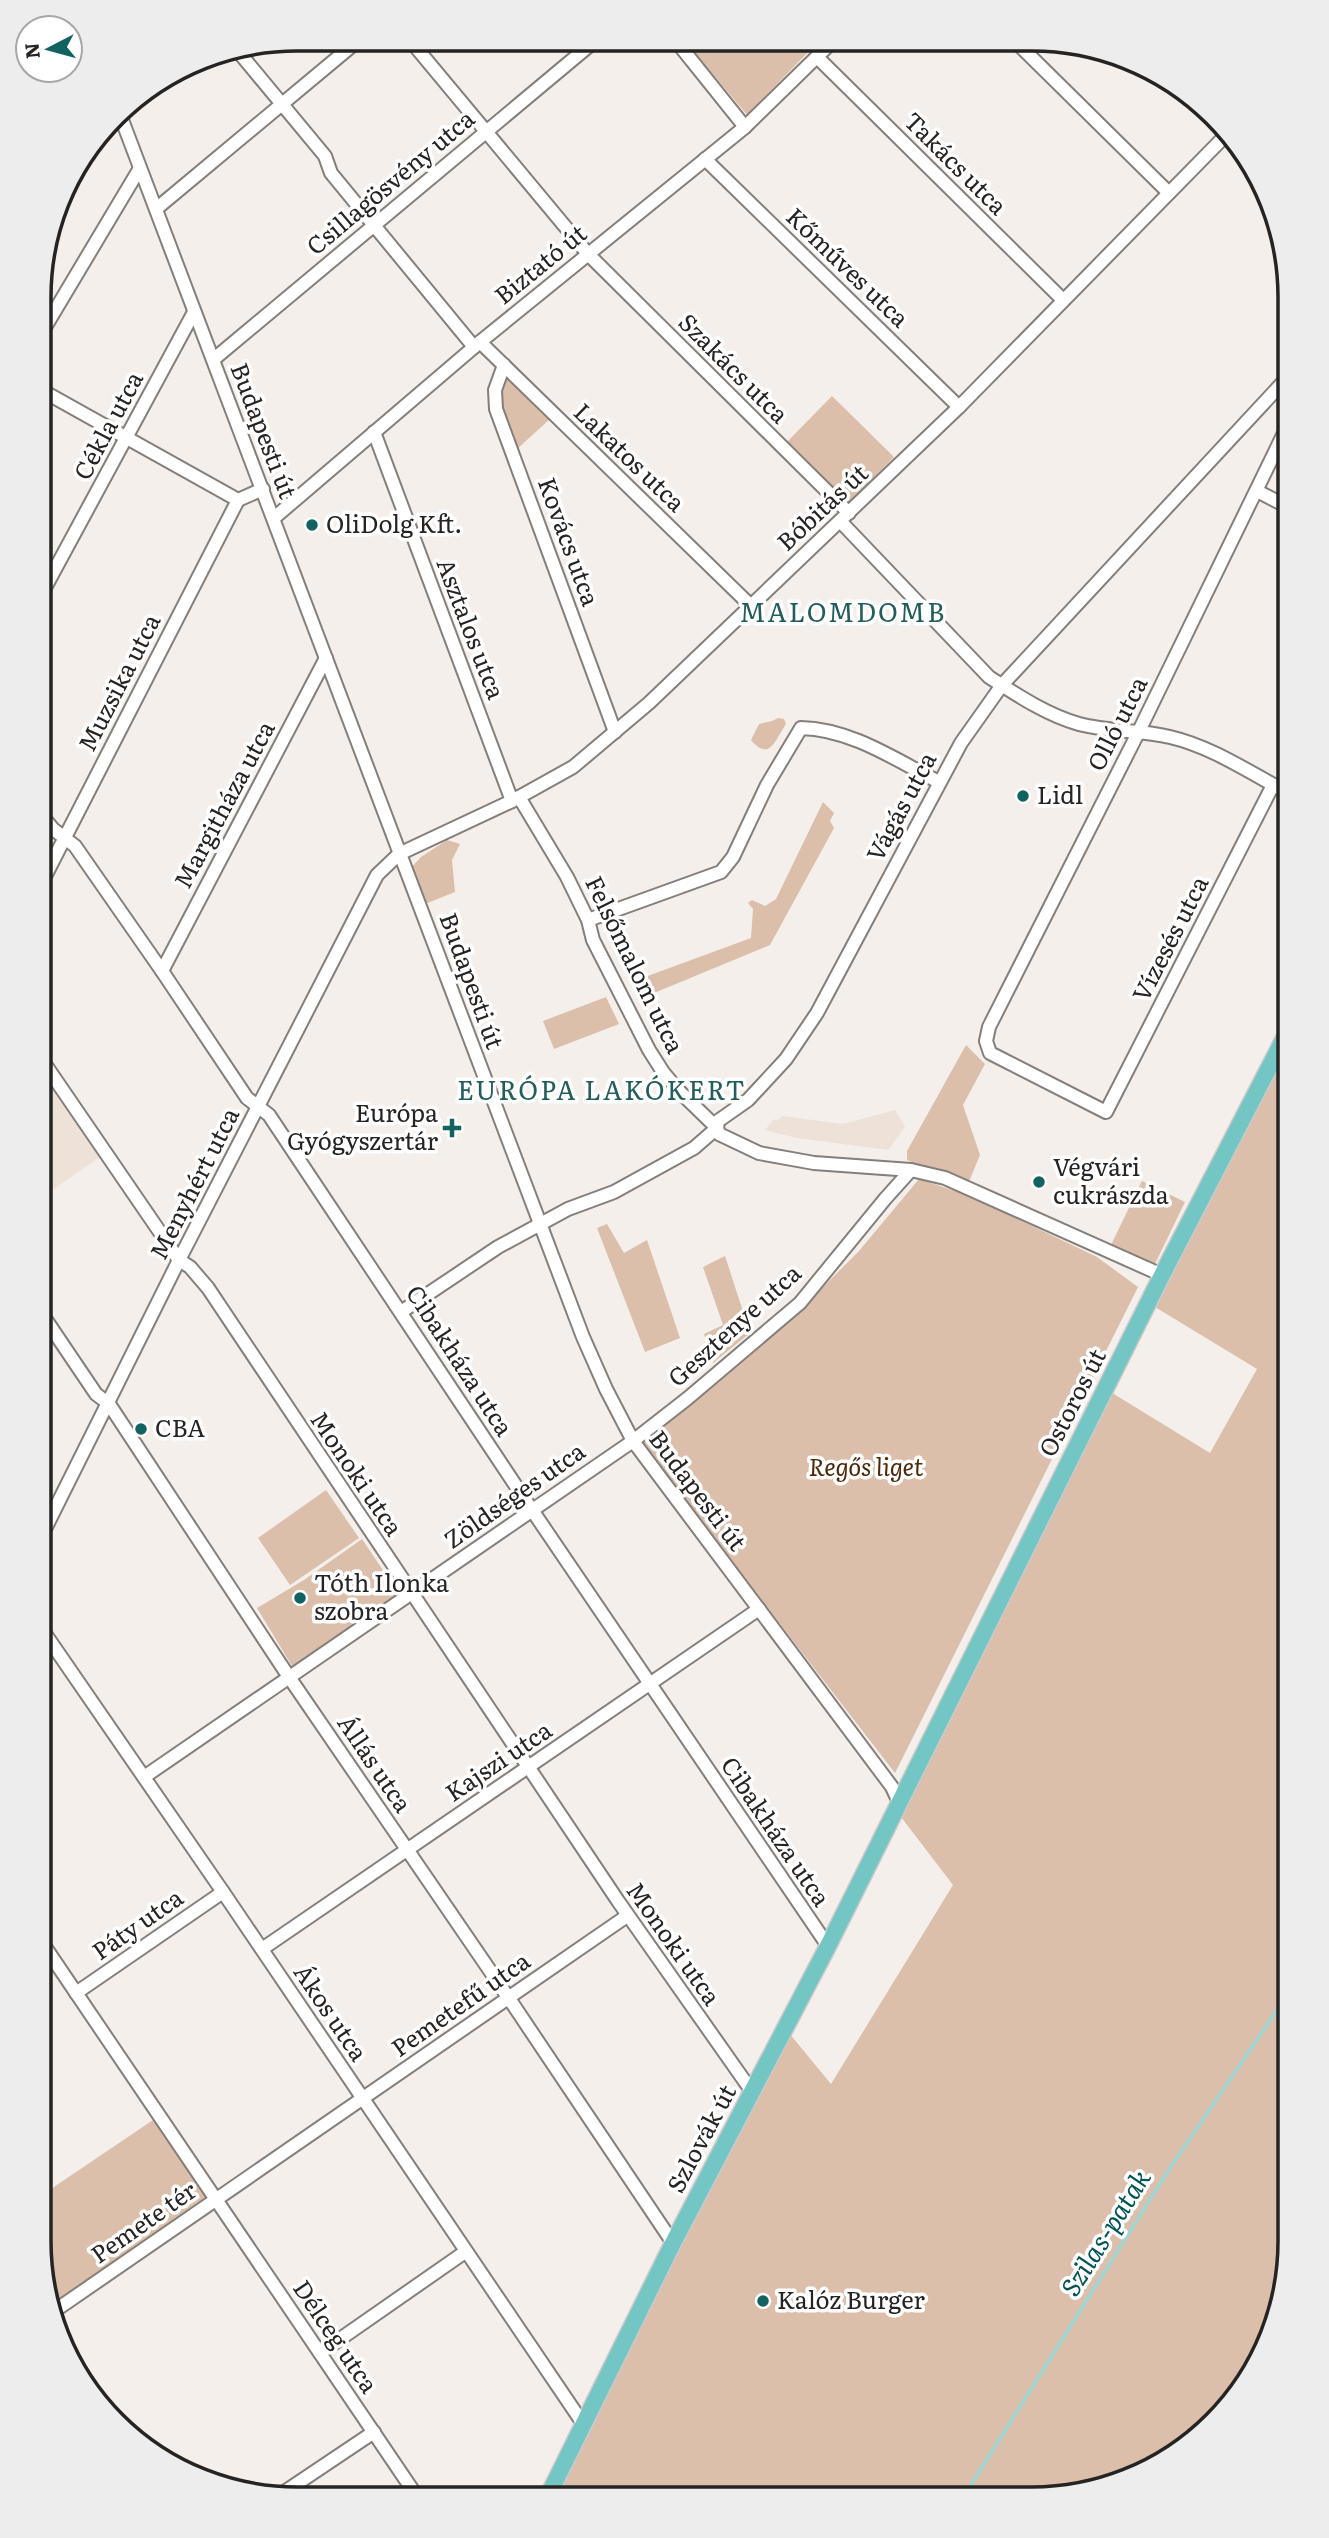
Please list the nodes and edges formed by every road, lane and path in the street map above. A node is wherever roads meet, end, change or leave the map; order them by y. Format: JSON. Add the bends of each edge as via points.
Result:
{"nodes":[{"id":1,"x":346,"y":51,"type":"edge"},
{"id":2,"x":419,"y":51,"type":"edge"},
{"id":3,"x":583,"y":51,"type":"edge"},
{"id":4,"x":684,"y":51,"type":"edge"},
{"id":5,"x":823,"y":51,"type":"edge"},
{"id":6,"x":1025,"y":51,"type":"edge"},
{"id":7,"x":242,"y":56,"type":"edge"},
{"id":8,"x":817,"y":57,"type":"junction"},
{"id":9,"x":282,"y":104,"type":"junction"},
{"id":10,"x":123,"y":123,"type":"edge"},
{"id":11,"x":745,"y":127,"type":"junction"},
{"id":12,"x":486,"y":132,"type":"junction"},
{"id":13,"x":1221,"y":139,"type":"edge"},
{"id":14,"x":705,"y":159,"type":"junction"},
{"id":15,"x":140,"y":168,"type":"junction"},
{"id":16,"x":1169,"y":193,"type":"junction"},
{"id":17,"x":156,"y":209,"type":"junction"},
{"id":18,"x":374,"y":223,"type":"junction"},
{"id":19,"x":588,"y":254,"type":"junction"},
{"id":20,"x":1063,"y":300,"type":"junction"},
{"id":21,"x":194,"y":313,"type":"junction"},
{"id":22,"x":51,"y":317,"type":"edge"},
{"id":23,"x":477,"y":345,"type":"junction"},
{"id":24,"x":214,"y":359,"type":"junction"},
{"id":25,"x":504,"y":365,"type":"junction"},
{"id":26,"x":1278,"y":388,"type":"edge"},
{"id":27,"x":51,"y":396,"type":"edge"},
{"id":28,"x":959,"y":407,"type":"junction"},
{"id":29,"x":374,"y":432,"type":"junction"},
{"id":30,"x":127,"y":439,"type":"junction"},
{"id":31,"x":1278,"y":446,"type":"edge"},
{"id":32,"x":262,"y":489,"type":"junction"},
{"id":33,"x":1257,"y":491,"type":"junction"},
{"id":34,"x":238,"y":500,"type":"junction"},
{"id":35,"x":1278,"y":502,"type":"edge"},
{"id":36,"x":845,"y":517,"type":"junction"},
{"id":37,"x":274,"y":518,"type":"junction"},
{"id":38,"x":51,"y":577,"type":"edge"},
{"id":39,"x":750,"y":605,"type":"junction"},
{"id":40,"x":326,"y":658,"type":"junction"},
{"id":41,"x":1002,"y":685,"type":"junction"},
{"id":42,"x":615,"y":732,"type":"junction"},
{"id":43,"x":1138,"y":733,"type":"junction"},
{"id":44,"x":939,"y":782,"type":"junction"},
{"id":45,"x":1273,"y":785,"type":"junction"},
{"id":46,"x":1278,"y":788,"type":"edge"},
{"id":47,"x":516,"y":799,"type":"junction"},
{"id":48,"x":51,"y":825,"type":"edge"},
{"id":49,"x":64,"y":839,"type":"junction"},
{"id":50,"x":399,"y":853,"type":"junction"},
{"id":51,"x":51,"y":864,"type":"edge"},
{"id":52,"x":588,"y":920,"type":"junction"},
{"id":53,"x":162,"y":971,"type":"junction"},
{"id":54,"x":1278,"y":1050,"type":"edge"},
{"id":55,"x":51,"y":1073,"type":"edge"},
{"id":56,"x":258,"y":1108,"type":"junction"},
{"id":57,"x":1106,"y":1112,"type":"joint"},
{"id":58,"x":717,"y":1128,"type":"junction"},
{"id":59,"x":911,"y":1170,"type":"junction"},
{"id":60,"x":541,"y":1225,"type":"junction"},
{"id":61,"x":179,"y":1260,"type":"junction"},
{"id":62,"x":1162,"y":1276,"type":"junction"},
{"id":63,"x":401,"y":1312,"type":"junction"},
{"id":64,"x":51,"y":1327,"type":"edge"},
{"id":65,"x":109,"y":1404,"type":"junction"},
{"id":66,"x":632,"y":1441,"type":"junction"},
{"id":67,"x":532,"y":1510,"type":"junction"},
{"id":68,"x":51,"y":1518,"type":"edge"},
{"id":69,"x":411,"y":1593,"type":"junction"},
{"id":70,"x":759,"y":1609,"type":"junction"},
{"id":71,"x":51,"y":1642,"type":"edge"},
{"id":72,"x":289,"y":1677,"type":"junction"},
{"id":73,"x":649,"y":1684,"type":"junction"},
{"id":74,"x":528,"y":1768,"type":"junction"},
{"id":75,"x":144,"y":1777,"type":"junction"},
{"id":76,"x":899,"y":1802,"type":"junction"},
{"id":77,"x":407,"y":1849,"type":"junction"},
{"id":78,"x":223,"y":1892,"type":"junction"},
{"id":79,"x":627,"y":1916,"type":"junction"},
{"id":80,"x":828,"y":1946,"type":"junction"},
{"id":81,"x":262,"y":1949,"type":"junction"},
{"id":82,"x":51,"y":1956,"type":"edge"},
{"id":83,"x":76,"y":1993,"type":"junction"},
{"id":84,"x":508,"y":1997,"type":"junction"},
{"id":85,"x":752,"y":2093,"type":"junction"},
{"id":86,"x":363,"y":2099,"type":"junction"},
{"id":87,"x":216,"y":2201,"type":"junction"},
{"id":88,"x":673,"y":2243,"type":"junction"},
{"id":89,"x":465,"y":2252,"type":"junction"},
{"id":90,"x":60,"y":2307,"type":"edge"},
{"id":91,"x":320,"y":2353,"type":"junction"},
{"id":92,"x":584,"y":2425,"type":"junction"},
{"id":93,"x":374,"y":2432,"type":"junction"},
{"id":94,"x":292,"y":2487,"type":"edge"},
{"id":95,"x":411,"y":2487,"type":"edge"},
{"id":96,"x":553,"y":2487,"type":"edge"}],
"edges":[{"from":1,"to":9,"type":"street"},
{"from":2,"to":12,"type":"street","name":"Szakács utca"},
{"from":3,"to":12,"type":"street","name":"Csillagösvény utca"},
{"from":4,"to":11,"type":"street"},
{"from":5,"to":8,"type":"street","name":"Biztató út"},
{"from":6,"to":16,"type":"street"},
{"from":7,"to":9,"type":"street","name":"Lakatos utca"},
{"from":8,"to":11,"type":"street","name":"Biztató út"},
{"from":8,"to":20,"type":"street","name":"Takács utca"},
{"from":9,"to":17,"type":"street"},
{"from":9,"to":18,"type":"street","name":"Lakatos utca"},
{"from":10,"to":15,"type":"street","name":"Budapesti út"},
{"from":11,"to":14,"type":"street","name":"Biztató út"},
{"from":12,"to":18,"type":"street","name":"Csillagösvény utca"},
{"from":12,"to":19,"type":"street","name":"Szakács utca"},
{"from":13,"to":16,"type":"street","name":"Bóbitás út"},
{"from":14,"to":19,"type":"street","name":"Biztató út"},
{"from":14,"to":28,"type":"street","name":"Kőműves utca"},
{"from":15,"to":17,"type":"street","name":"Budapesti út"},
{"from":15,"to":22,"type":"street"},
{"from":16,"to":20,"type":"street","name":"Bóbitás út"},
{"from":17,"to":21,"type":"street","name":"Budapesti út"},
{"from":18,"to":23,"type":"street","name":"Lakatos utca"},
{"from":18,"to":24,"type":"street","name":"Csillagösvény utca"},
{"from":19,"to":23,"type":"street","name":"Biztató út"},
{"from":19,"to":36,"type":"street","name":"Szakács utca"},
{"from":20,"to":28,"type":"street","name":"Bóbitás út"},
{"from":21,"to":24,"type":"street","name":"Budapesti út"},
{"from":21,"to":30,"type":"street","name":"Cékla utca"},
{"from":23,"to":25,"type":"street","name":"Lakatos utca"},
{"from":23,"to":29,"type":"street","name":"Biztató út"},
{"from":24,"to":32,"type":"street","name":"Budapesti út"},
{"from":25,"to":39,"type":"street","name":"Lakatos utca"},
{"from":25,"to":42,"type":"street","name":"Kovács utca","via":[[495,390],[496,409]]},
{"from":26,"to":41,"type":"street","name":"Vágás utca"},
{"from":27,"to":30,"type":"street"},
{"from":28,"to":36,"type":"street","name":"Bóbitás út"},
{"from":29,"to":37,"type":"street","name":"Biztató út"},
{"from":29,"to":47,"type":"street","name":"Asztalos utca"},
{"from":30,"to":34,"type":"street"},
{"from":30,"to":38,"type":"street","name":"Cékla utca"},
{"from":31,"to":33,"type":"street"},
{"from":32,"to":34,"type":"street"},
{"from":32,"to":37,"type":"street","name":"Budapesti út"},
{"from":33,"to":35,"type":"street"},
{"from":33,"to":43,"type":"street","name":"Olló utca"},
{"from":34,"to":49,"type":"street","name":"Muzsika utca"},
{"from":36,"to":39,"type":"street","name":"Bóbitás út"},
{"from":36,"to":41,"type":"street","name":"Szakács utca","via":[[989,677]]},
{"from":37,"to":40,"type":"street","name":"Budapesti út"},
{"from":39,"to":42,"type":"street","name":"Bóbitás út"},
{"from":40,"to":50,"type":"street","name":"Budapesti út"},
{"from":40,"to":53,"type":"street","name":"Margitháza utca"},
{"from":41,"to":43,"type":"street","name":"Szakács utca","via":[[1079,723]]},
{"from":41,"to":44,"type":"street","name":"Vágás utca"},
{"from":42,"to":47,"type":"street","name":"Bóbitás út","via":[[573,767]]},
{"from":43,"to":45,"type":"street","name":"Szakács utca","via":[[1196,745]]},
{"from":43,"to":57,"type":"street","name":"Olló utca","via":[[989,1027],[986,1041],[990,1053]]},
{"from":44,"to":52,"type":"street","via":[[852,738],[821,728],[801,728],[721,872]]},
{"from":44,"to":58,"type":"street","name":"Vágás utca","via":[[817,1013],[786,1059],[748,1100],[718,1121]]},
{"from":45,"to":46,"type":"street","name":"Szakács utca"},
{"from":45,"to":57,"type":"street","name":"Vízesés utca"},
{"from":47,"to":50,"type":"street","name":"Bóbitás út"},
{"from":47,"to":52,"type":"street","name":"Felsőmalom utca","via":[[567,877]]},
{"from":48,"to":49,"type":"street","name":"Cibakháza utca"},
{"from":49,"to":51,"type":"street","name":"Muzsika utca"},
{"from":49,"to":53,"type":"street","name":"Cibakháza utca","via":[[75,846]]},
{"from":50,"to":56,"type":"street","name":"Menyhért utca","via":[[377,875]]},
{"from":50,"to":60,"type":"street","name":"Budapesti út"},
{"from":52,"to":58,"type":"street","name":"Felsőmalom utca","via":[[593,940],[649,1049],[678,1090]]},
{"from":53,"to":56,"type":"street","name":"Cibakháza utca"},
{"from":54,"to":62,"type":"main road","name":"Ostoros út"},
{"from":55,"to":61,"type":"street","name":"Monoki utca"},
{"from":56,"to":61,"type":"street","name":"Menyhért utca"},
{"from":56,"to":63,"type":"street","name":"Cibakháza utca","via":[[269,1115]]},
{"from":58,"to":59,"type":"street","name":"Felsőmalom utca","via":[[719,1134],[759,1153],[814,1163]]},
{"from":58,"to":60,"type":"street","name":"Vágás utca","via":[[655,1171]]},
{"from":59,"to":62,"type":"street","name":"Felsőmalom utca","via":[[971,1188]]},
{"from":59,"to":66,"type":"street","name":"Gesztenye utca","via":[[800,1303]]},
{"from":60,"to":63,"type":"street","name":"Vágás utca","via":[[498,1247]]},
{"from":60,"to":66,"type":"street","name":"Budapesti út","via":[[583,1338]]},
{"from":61,"to":65,"type":"street","name":"Menyhért utca"},
{"from":61,"to":69,"type":"street","name":"Monoki utca","via":[[208,1288]]},
{"from":62,"to":76,"type":"main road","name":"Ostoros út"},
{"from":63,"to":67,"type":"street","name":"Cibakháza utca"},
{"from":64,"to":65,"type":"street","name":"Állás utca","via":[[96,1394]]},
{"from":65,"to":68,"type":"street","name":"Menyhért utca"},
{"from":65,"to":72,"type":"street","name":"Állás utca"},
{"from":66,"to":67,"type":"street","name":"Zöldséges utca"},
{"from":66,"to":70,"type":"street","name":"Budapesti út"},
{"from":67,"to":69,"type":"street","name":"Zöldséges utca"},
{"from":67,"to":73,"type":"street","name":"Cibakháza utca"},
{"from":69,"to":72,"type":"street","name":"Zöldséges utca"},
{"from":69,"to":74,"type":"street","name":"Monoki utca"},
{"from":70,"to":73,"type":"street","name":"Kajszi utca"},
{"from":70,"to":76,"type":"street","name":"Budapesti út"},
{"from":71,"to":75,"type":"street","name":"Ákos utca"},
{"from":72,"to":75,"type":"street","name":"Zöldséges utca"},
{"from":72,"to":77,"type":"street","name":"Állás utca"},
{"from":73,"to":74,"type":"street","name":"Kajszi utca"},
{"from":73,"to":80,"type":"street","name":"Cibakháza utca"},
{"from":74,"to":77,"type":"street","name":"Kajszi utca"},
{"from":74,"to":79,"type":"street","name":"Monoki utca"},
{"from":75,"to":78,"type":"street","name":"Ákos utca"},
{"from":76,"to":80,"type":"main road","name":"Szlovák út"},
{"from":77,"to":81,"type":"street","name":"Kajszi utca"},
{"from":77,"to":84,"type":"street","name":"Állás utca"},
{"from":78,"to":81,"type":"street","name":"Ákos utca"},
{"from":78,"to":83,"type":"street","name":"Páty utca"},
{"from":79,"to":84,"type":"street","name":"Pemetefű utca"},
{"from":79,"to":85,"type":"street","name":"Monoki utca"},
{"from":80,"to":85,"type":"main road","name":"Szlovák út"},
{"from":81,"to":86,"type":"street","name":"Ákos utca"},
{"from":82,"to":83,"type":"street"},
{"from":83,"to":87,"type":"street","name":"Pemete tér"},
{"from":84,"to":86,"type":"street","name":"Pemetefű utca"},
{"from":84,"to":88,"type":"street","name":"Állás utca"},
{"from":85,"to":88,"type":"main road","name":"Szlovák út"},
{"from":86,"to":87,"type":"street","name":"Pemetefű utca"},
{"from":86,"to":89,"type":"street","name":"Ákos utca"},
{"from":87,"to":90,"type":"street","name":"Pemete tér"},
{"from":87,"to":91,"type":"street","name":"Délceg utca"},
{"from":88,"to":92,"type":"main road","name":"Szlovák út"},
{"from":89,"to":91,"type":"street"},
{"from":89,"to":92,"type":"street","name":"Ákos utca"},
{"from":91,"to":93,"type":"street","name":"Délceg utca"},
{"from":92,"to":96,"type":"main road","name":"Szlovák út"},
{"from":93,"to":94,"type":"street"},
{"from":93,"to":95,"type":"street","name":"Délceg utca"}]}
